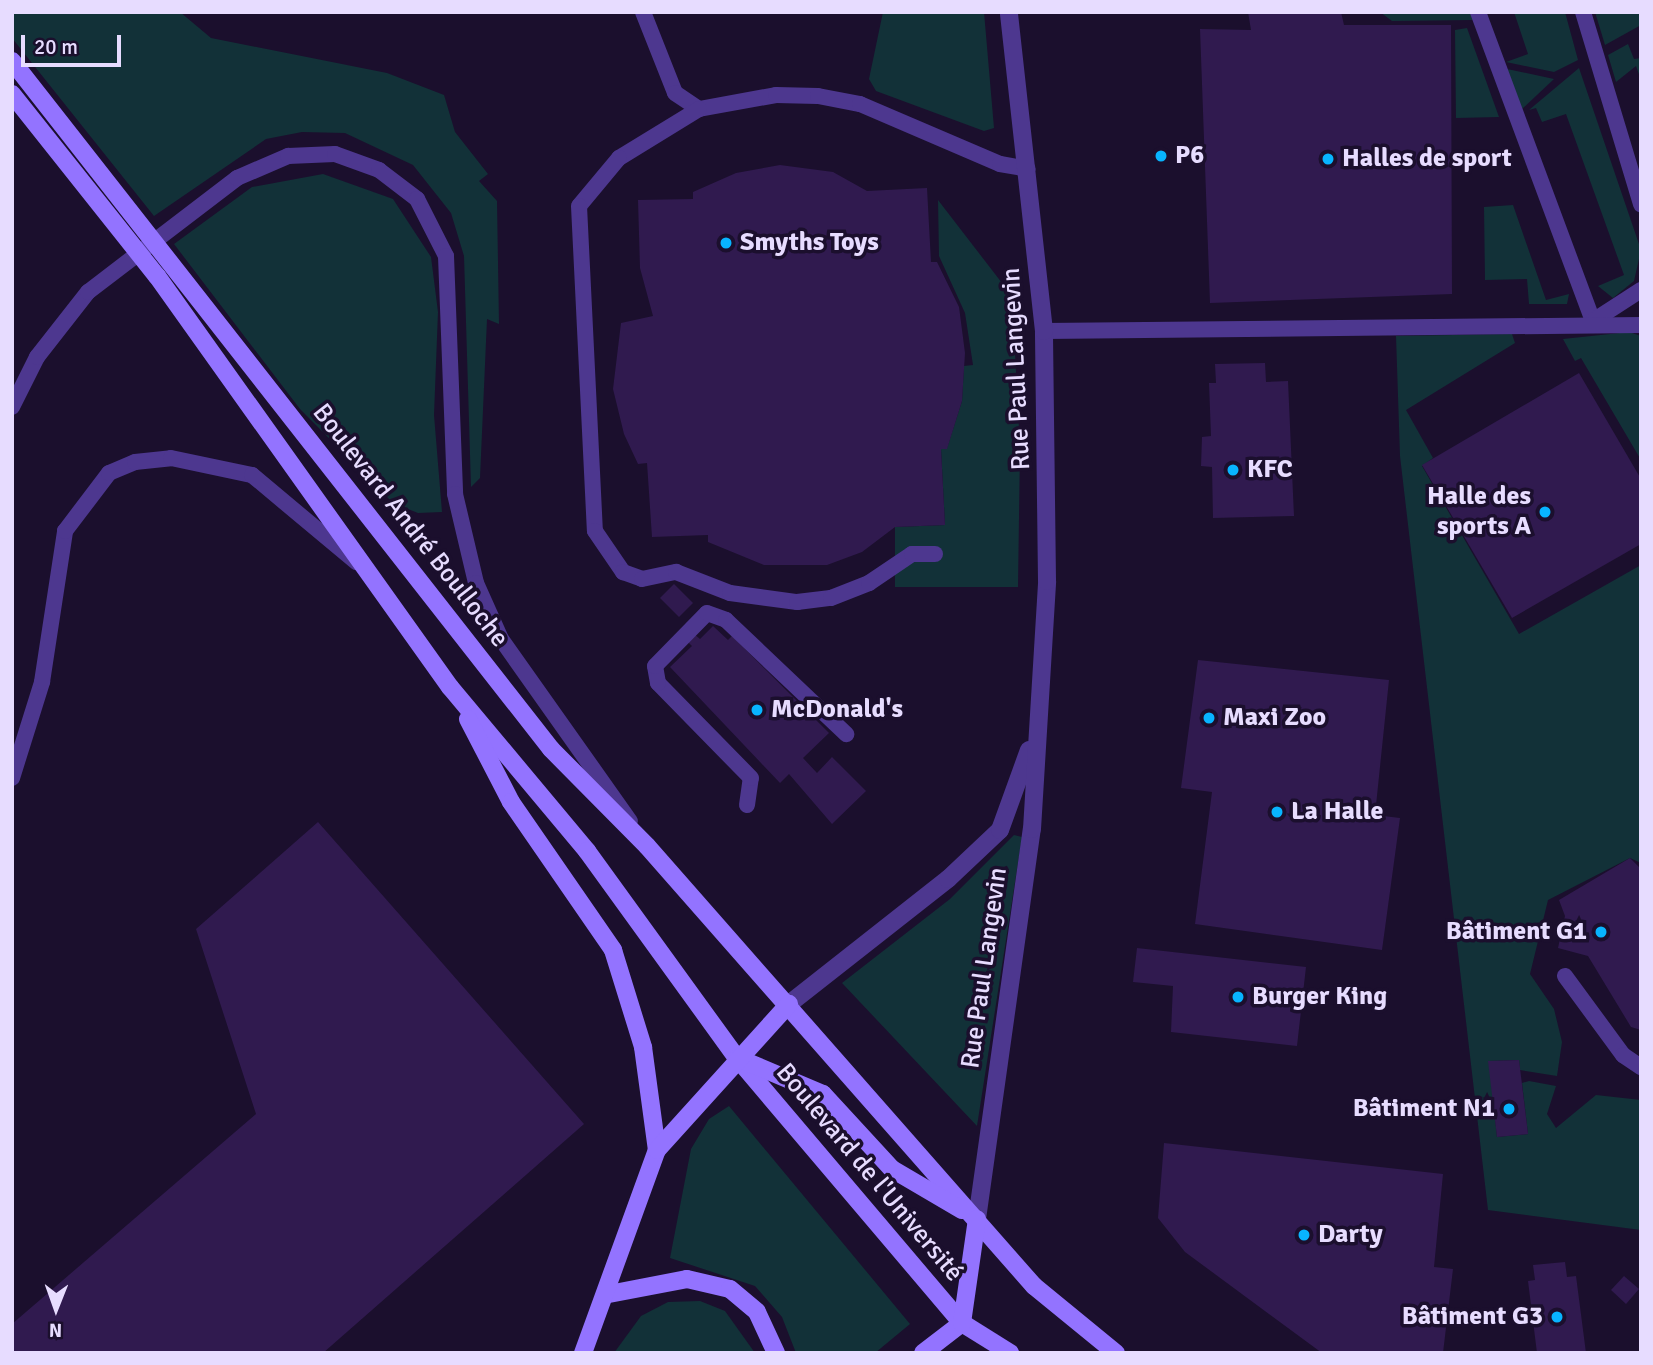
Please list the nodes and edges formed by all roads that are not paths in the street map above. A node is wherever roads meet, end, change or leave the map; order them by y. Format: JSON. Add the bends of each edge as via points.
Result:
{"nodes":[{"id":1,"x":643,"y":12,"type":"edge"},
{"id":2,"x":1009,"y":12,"type":"edge"},
{"id":3,"x":1478,"y":12,"type":"edge"},
{"id":4,"x":1583,"y":12,"type":"edge"},
{"id":5,"x":12,"y":61,"type":"edge"},
{"id":6,"x":12,"y":94,"type":"edge"},
{"id":7,"x":699,"y":109,"type":"junction"},
{"id":8,"x":1028,"y":169,"type":"junction"},
{"id":9,"x":1641,"y":204,"type":"edge"},
{"id":10,"x":1641,"y":290,"type":"edge"},
{"id":11,"x":1593,"y":321,"type":"junction"},
{"id":12,"x":1641,"y":325,"type":"edge"},
{"id":13,"x":1044,"y":331,"type":"junction"},
{"id":14,"x":12,"y":407,"type":"edge"},
{"id":15,"x":935,"y":554,"type":"dead end"},
{"id":16,"x":375,"y":578,"type":"junction"},
{"id":17,"x":450,"y":687,"type":"junction"},
{"id":18,"x":1038,"y":723,"type":"junction"},
{"id":19,"x":846,"y":734,"type":"dead end"},
{"id":20,"x":12,"y":778,"type":"edge"},
{"id":21,"x":747,"y":805,"type":"dead end"},
{"id":22,"x":647,"y":846,"type":"junction"},
{"id":23,"x":1565,"y":976,"type":"dead end"},
{"id":24,"x":789,"y":1004,"type":"junction"},
{"id":25,"x":737,"y":1058,"type":"junction"},
{"id":26,"x":1641,"y":1067,"type":"edge"},
{"id":27,"x":657,"y":1150,"type":"junction"},
{"id":28,"x":977,"y":1219,"type":"junction"},
{"id":29,"x":608,"y":1294,"type":"junction"},
{"id":30,"x":962,"y":1322,"type":"junction"},
{"id":31,"x":583,"y":1353,"type":"edge"},
{"id":32,"x":776,"y":1353,"type":"edge"},
{"id":33,"x":923,"y":1353,"type":"edge"},
{"id":34,"x":1010,"y":1353,"type":"edge"},
{"id":35,"x":1116,"y":1353,"type":"edge"}],
"edges":[{"from":1,"to":7,"type":"lane","via":[[674,93]]},
{"from":2,"to":8,"type":"street","name":"Rue Paul Langevin"},
{"from":3,"to":11,"type":"lane"},
{"from":4,"to":9,"type":"lane"},
{"from":5,"to":22,"type":"main road","name":"Boulevard André Boulloche","via":[[551,749]]},
{"from":6,"to":16,"type":"main road","name":"Boulevard André Boulloche","via":[[157,276]]},
{"from":7,"to":8,"type":"lane","via":[[776,95],[860,104],[1000,164]]},
{"from":7,"to":15,"type":"lane","via":[[620,158],[579,206],[595,531],[609,557],[632,575],[676,572],[730,593],[797,602],[831,598],[869,583],[912,554]]},
{"from":8,"to":13,"type":"street","name":"Rue Paul Langevin"},
{"from":10,"to":11,"type":"lane"},
{"from":11,"to":12,"type":"lane"},
{"from":11,"to":13,"type":"lane"},
{"from":13,"to":18,"type":"street","name":"Rue Paul Langevin","via":[[1049,492]]},
{"from":14,"to":22,"type":"lane","via":[[37,357],[88,292],[237,178],[288,156],[335,154],[399,183],[430,217],[451,279],[455,494],[476,583],[501,639]]},
{"from":16,"to":17,"type":"main road","name":"Boulevard André Boulloche"},
{"from":16,"to":20,"type":"lane","via":[[251,475],[171,458],[135,462],[109,473],[65,531],[41,682]]},
{"from":17,"to":25,"type":"main road","name":"Boulevard André Boulloche","via":[[587,851]]},
{"from":17,"to":27,"type":"main road","via":[[511,802],[613,950],[643,1047]]},
{"from":18,"to":24,"type":"street","name":"Rue Paul Langevin","via":[[1000,830],[947,879]]},
{"from":18,"to":28,"type":"street","name":"Rue Paul Langevin","via":[[1032,829]]},
{"from":19,"to":21,"type":"lane","via":[[726,620],[706,614],[655,666],[658,683],[751,778]]},
{"from":22,"to":24,"type":"main road","name":"Boulevard André Boulloche"},
{"from":23,"to":26,"type":"lane","via":[[1623,1055]]},
{"from":24,"to":25,"type":"main road"},
{"from":24,"to":28,"type":"main road","name":"Boulevard de l'Université"},
{"from":25,"to":27,"type":"main road"},
{"from":25,"to":28,"type":"main road","via":[[823,1094],[892,1169]]},
{"from":25,"to":30,"type":"main road","name":"Boulevard de l'Université"},
{"from":27,"to":29,"type":"main road"},
{"from":28,"to":30,"type":"main road","name":"Boulevard de l'Université"},
{"from":28,"to":35,"type":"main road","name":"Boulevard de l'Université","via":[[1034,1286]]},
{"from":29,"to":31,"type":"main road"},
{"from":29,"to":32,"type":"main road","via":[[687,1279],[730,1289],[757,1312]]},
{"from":30,"to":33,"type":"main road","name":"Boulevard de l'Université"},
{"from":30,"to":34,"type":"main road","name":"Boulevard de l'Université"}]}
